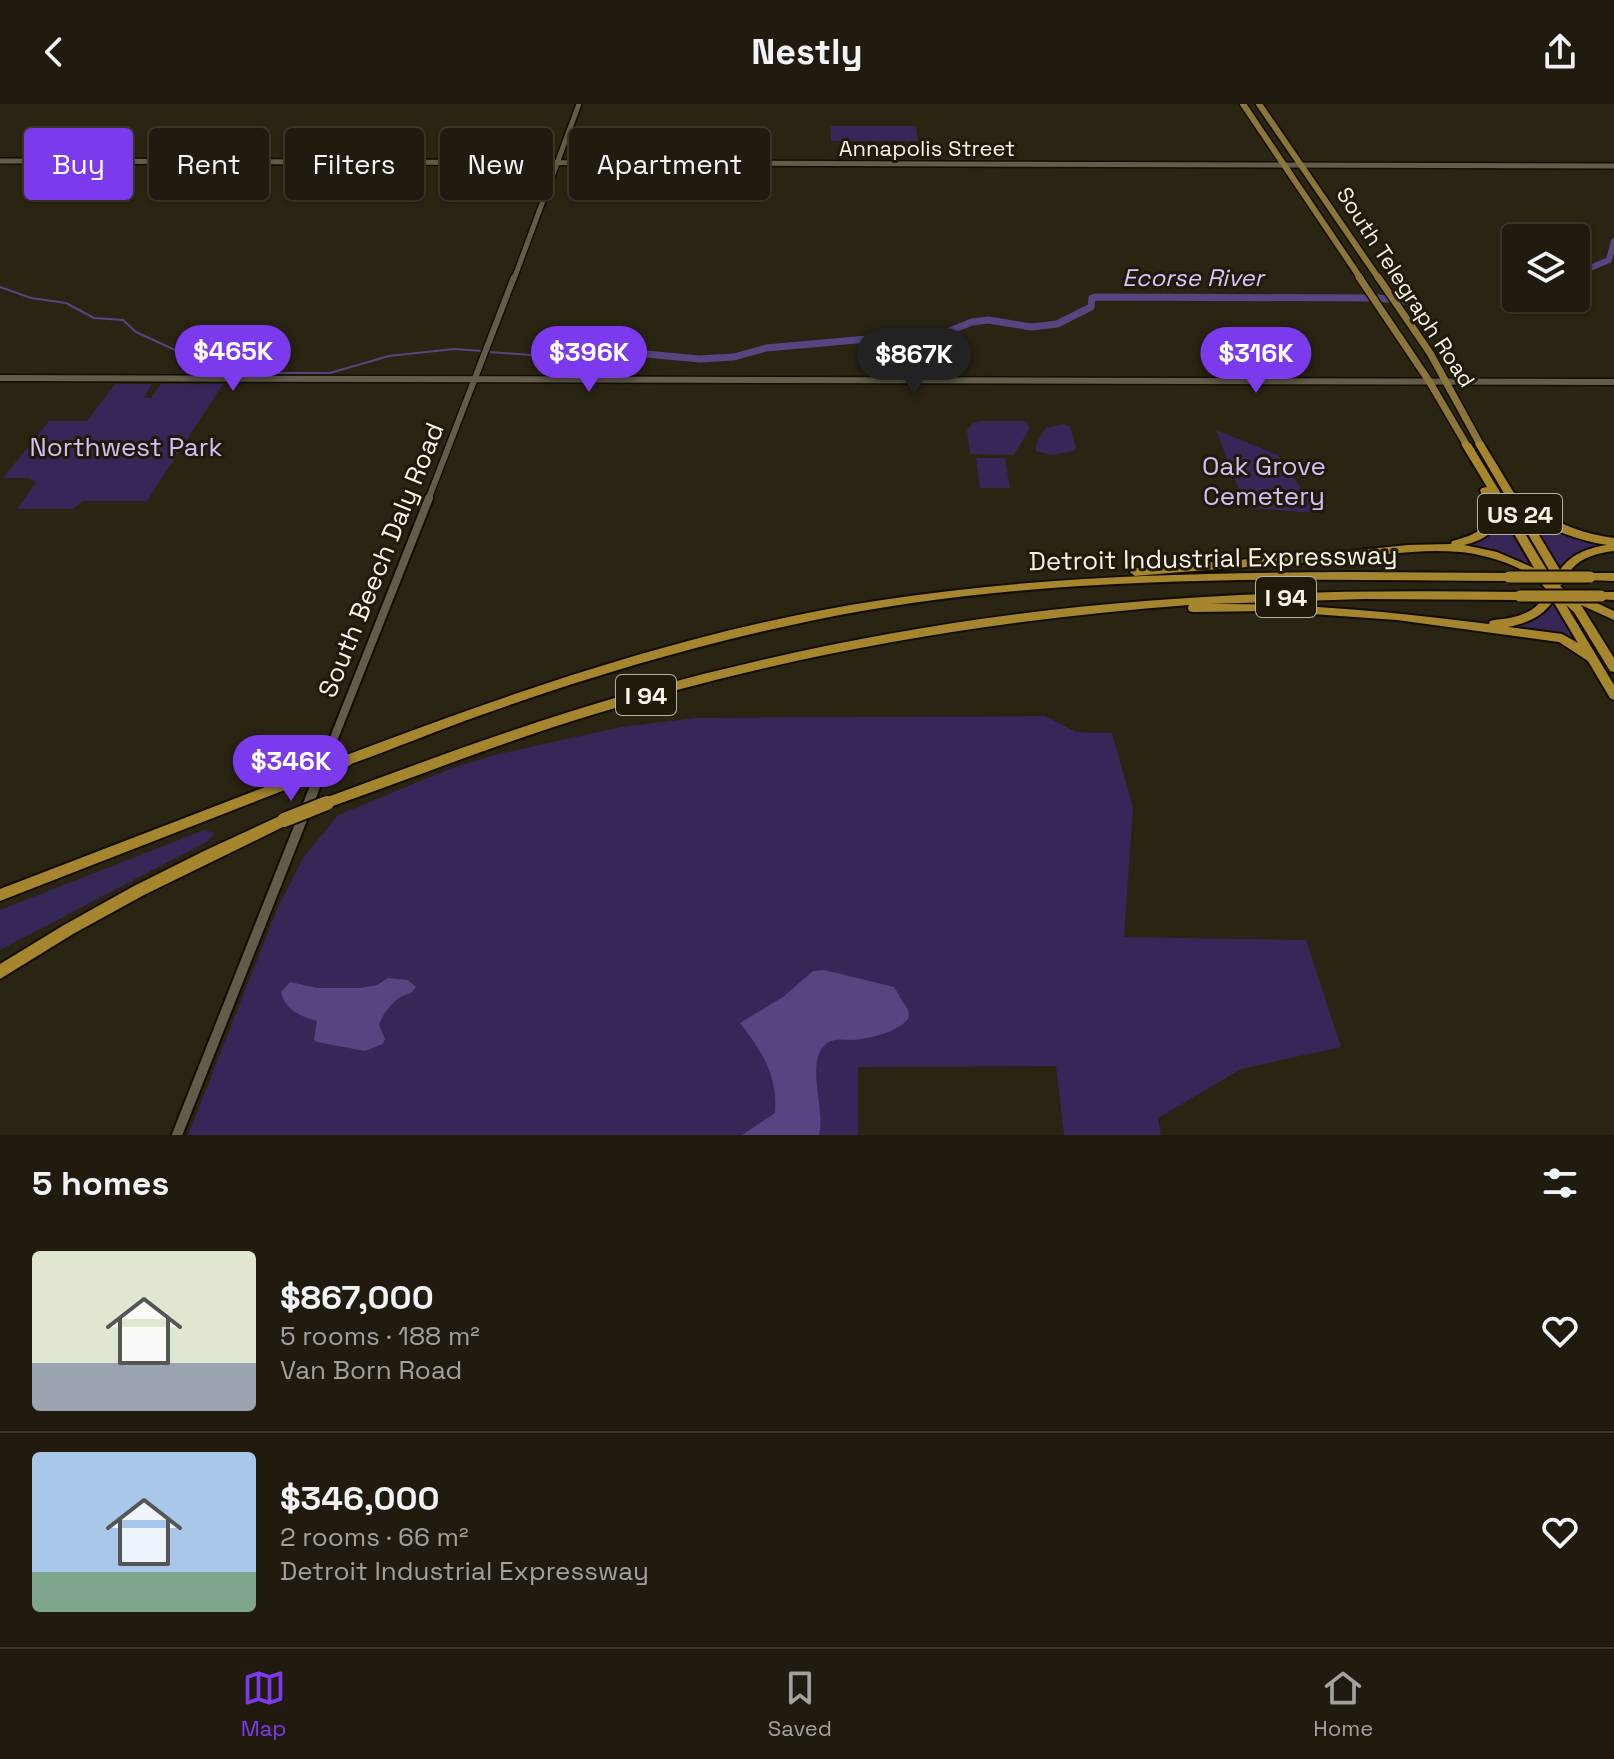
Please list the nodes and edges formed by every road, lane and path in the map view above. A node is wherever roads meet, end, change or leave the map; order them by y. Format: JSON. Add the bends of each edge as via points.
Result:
{"nodes":[{"id":1,"x":1245,"y":104,"type":"edge"},
{"id":2,"x":579,"y":105,"type":"edge"},
{"id":3,"x":1260,"y":105,"type":"edge"},
{"id":4,"x":1253,"y":119,"type":"junction"},
{"id":5,"x":1288,"y":145,"type":"junction"},
{"id":6,"x":0,"y":161,"type":"edge"},
{"id":7,"x":557,"y":163,"type":"junction"},
{"id":8,"x":1301,"y":164,"type":"junction"},
{"id":9,"x":1614,"y":166,"type":"edge"},
{"id":10,"x":1286,"y":167,"type":"junction"},
{"id":11,"x":1324,"y":198,"type":"junction"},
{"id":12,"x":1318,"y":216,"type":"junction"},
{"id":13,"x":1327,"y":230,"type":"junction"},
{"id":14,"x":1358,"y":247,"type":"junction"},
{"id":15,"x":1371,"y":266,"type":"junction"},
{"id":16,"x":1381,"y":309,"type":"junction"},
{"id":17,"x":1421,"y":340,"type":"junction"},
{"id":18,"x":1406,"y":348,"type":"junction"},
{"id":19,"x":1428,"y":350,"type":"junction"},
{"id":20,"x":0,"y":378,"type":"edge"},
{"id":21,"x":476,"y":379,"type":"junction"},
{"id":22,"x":1429,"y":381,"type":"junction"},
{"id":23,"x":1447,"y":381,"type":"junction"},
{"id":24,"x":1614,"y":382,"type":"edge"},
{"id":25,"x":1474,"y":447,"type":"junction"},
{"id":26,"x":1614,"y":545,"type":"edge"},
{"id":27,"x":1409,"y":549,"type":"junction"},
{"id":28,"x":1614,"y":577,"type":"edge"},
{"id":29,"x":1556,"y":586,"type":"junction"},
{"id":30,"x":948,"y":594,"type":"junction"},
{"id":31,"x":1614,"y":596,"type":"edge"},
{"id":32,"x":1052,"y":614,"type":"junction"},
{"id":33,"x":1614,"y":616,"type":"edge"},
{"id":34,"x":1453,"y":623,"type":"junction"},
{"id":35,"x":1590,"y":657,"type":"junction"},
{"id":36,"x":1614,"y":668,"type":"edge"},
{"id":37,"x":1614,"y":695,"type":"edge"},
{"id":38,"x":0,"y":895,"type":"edge"},
{"id":39,"x":0,"y":972,"type":"edge"},
{"id":40,"x":177,"y":1135,"type":"edge"}],
"edges":[{"from":1,"to":3,"type":"main road"},
{"from":1,"to":4,"type":"main road","name":"South Telegraph Road","number":"US 24"},
{"from":2,"to":7,"type":"street"},
{"from":3,"to":5,"type":"main road","name":"South Telegraph Road","number":"US 24"},
{"from":4,"to":5,"type":"main road","via":[[1266,120]]},
{"from":4,"to":10,"type":"main road","name":"South Telegraph Road","number":"US 24"},
{"from":5,"to":8,"type":"main road","name":"South Telegraph Road","number":"US 24"},
{"from":6,"to":7,"type":"street","name":"Annapolis Street"},
{"from":7,"to":10,"type":"street","name":"Annapolis Street"},
{"from":7,"to":21,"type":"street","name":"South Beech Daly Road"},
{"from":8,"to":9,"type":"street","name":"Annapolis Street"},
{"from":8,"to":10,"type":"street","name":"Annapolis Street"},
{"from":8,"to":11,"type":"main road","name":"South Telegraph Road","number":"US 24"},
{"from":10,"to":11,"type":"main road","via":[[1311,198]]},
{"from":10,"to":12,"type":"main road","name":"South Telegraph Road","number":"US 24"},
{"from":11,"to":14,"type":"main road","name":"South Telegraph Road","number":"US 24"},
{"from":12,"to":13,"type":"main road","name":"South Telegraph Road","number":"US 24"},
{"from":12,"to":14,"type":"main road","via":[[1333,216]]},
{"from":13,"to":15,"type":"main road","via":[[1355,265]]},
{"from":13,"to":16,"type":"main road","name":"South Telegraph Road","number":"US 24"},
{"from":14,"to":15,"type":"main road","name":"South Telegraph Road","number":"US 24"},
{"from":15,"to":17,"type":"main road","name":"South Telegraph Road","number":"US 24"},
{"from":16,"to":17,"type":"main road","via":[[1393,307]]},
{"from":16,"to":18,"type":"main road","name":"South Telegraph Road","number":"US 24"},
{"from":17,"to":19,"type":"main road","name":"South Telegraph Road","number":"US 24"},
{"from":18,"to":19,"type":"main road"},
{"from":18,"to":22,"type":"main road","name":"South Telegraph Road","number":"US 24"},
{"from":19,"to":23,"type":"main road","name":"South Telegraph Road","number":"US 24"},
{"from":20,"to":21,"type":"street"},
{"from":21,"to":22,"type":"street"},
{"from":21,"to":40,"type":"street","name":"South Beech Daly Road"},
{"from":22,"to":23,"type":"street"},
{"from":22,"to":25,"type":"main road","name":"South Telegraph Road","number":"US 24"},
{"from":23,"to":24,"type":"street"},
{"from":23,"to":25,"type":"main road","name":"South Telegraph Road","number":"US 24"},
{"from":25,"to":26,"type":"highway","via":[[1531,511],[1565,530]]},
{"from":25,"to":27,"type":"highway","via":[[1493,509],[1489,528],[1466,542]]},
{"from":25,"to":29,"type":"highway","name":"South Telegraph Road","number":"US 24","via":[[1536,565]]},
{"from":25,"to":29,"type":"highway","name":"South Telegraph Road","number":"US 24","via":[[1551,565]]},
{"from":26,"to":29,"type":"highway","via":[[1583,554]]},
{"from":27,"to":29,"type":"highway","via":[[1475,550],[1513,562]]},
{"from":27,"to":30,"type":"highway","via":[[1030,580]]},
{"from":28,"to":30,"type":"highway","name":"Detroit Industrial Expressway","number":"I 94","bridge":true,"via":[[1134,579]]},
{"from":29,"to":33,"type":"highway"},
{"from":29,"to":34,"type":"highway","via":[[1544,607],[1518,621]]},
{"from":29,"to":35,"type":"highway","via":[[1562,609]]},
{"from":29,"to":36,"type":"highway"},
{"from":30,"to":38,"type":"highway","name":"Detroit Industrial Expressway","number":"I 94","bridge":true,"via":[[807,617],[523,694]]},
{"from":31,"to":32,"type":"highway","name":"Detroit Industrial Expressway","number":"I 94","bridge":true,"via":[[1279,597]]},
{"from":32,"to":34,"type":"highway","via":[[1270,607]]},
{"from":32,"to":39,"type":"highway","name":"Detroit Industrial Expressway","number":"I 94","bridge":true,"via":[[885,640],[684,684],[482,745],[222,848],[111,905]]},
{"from":34,"to":35,"type":"highway","via":[[1562,638]]},
{"from":35,"to":37,"type":"highway"}]}
